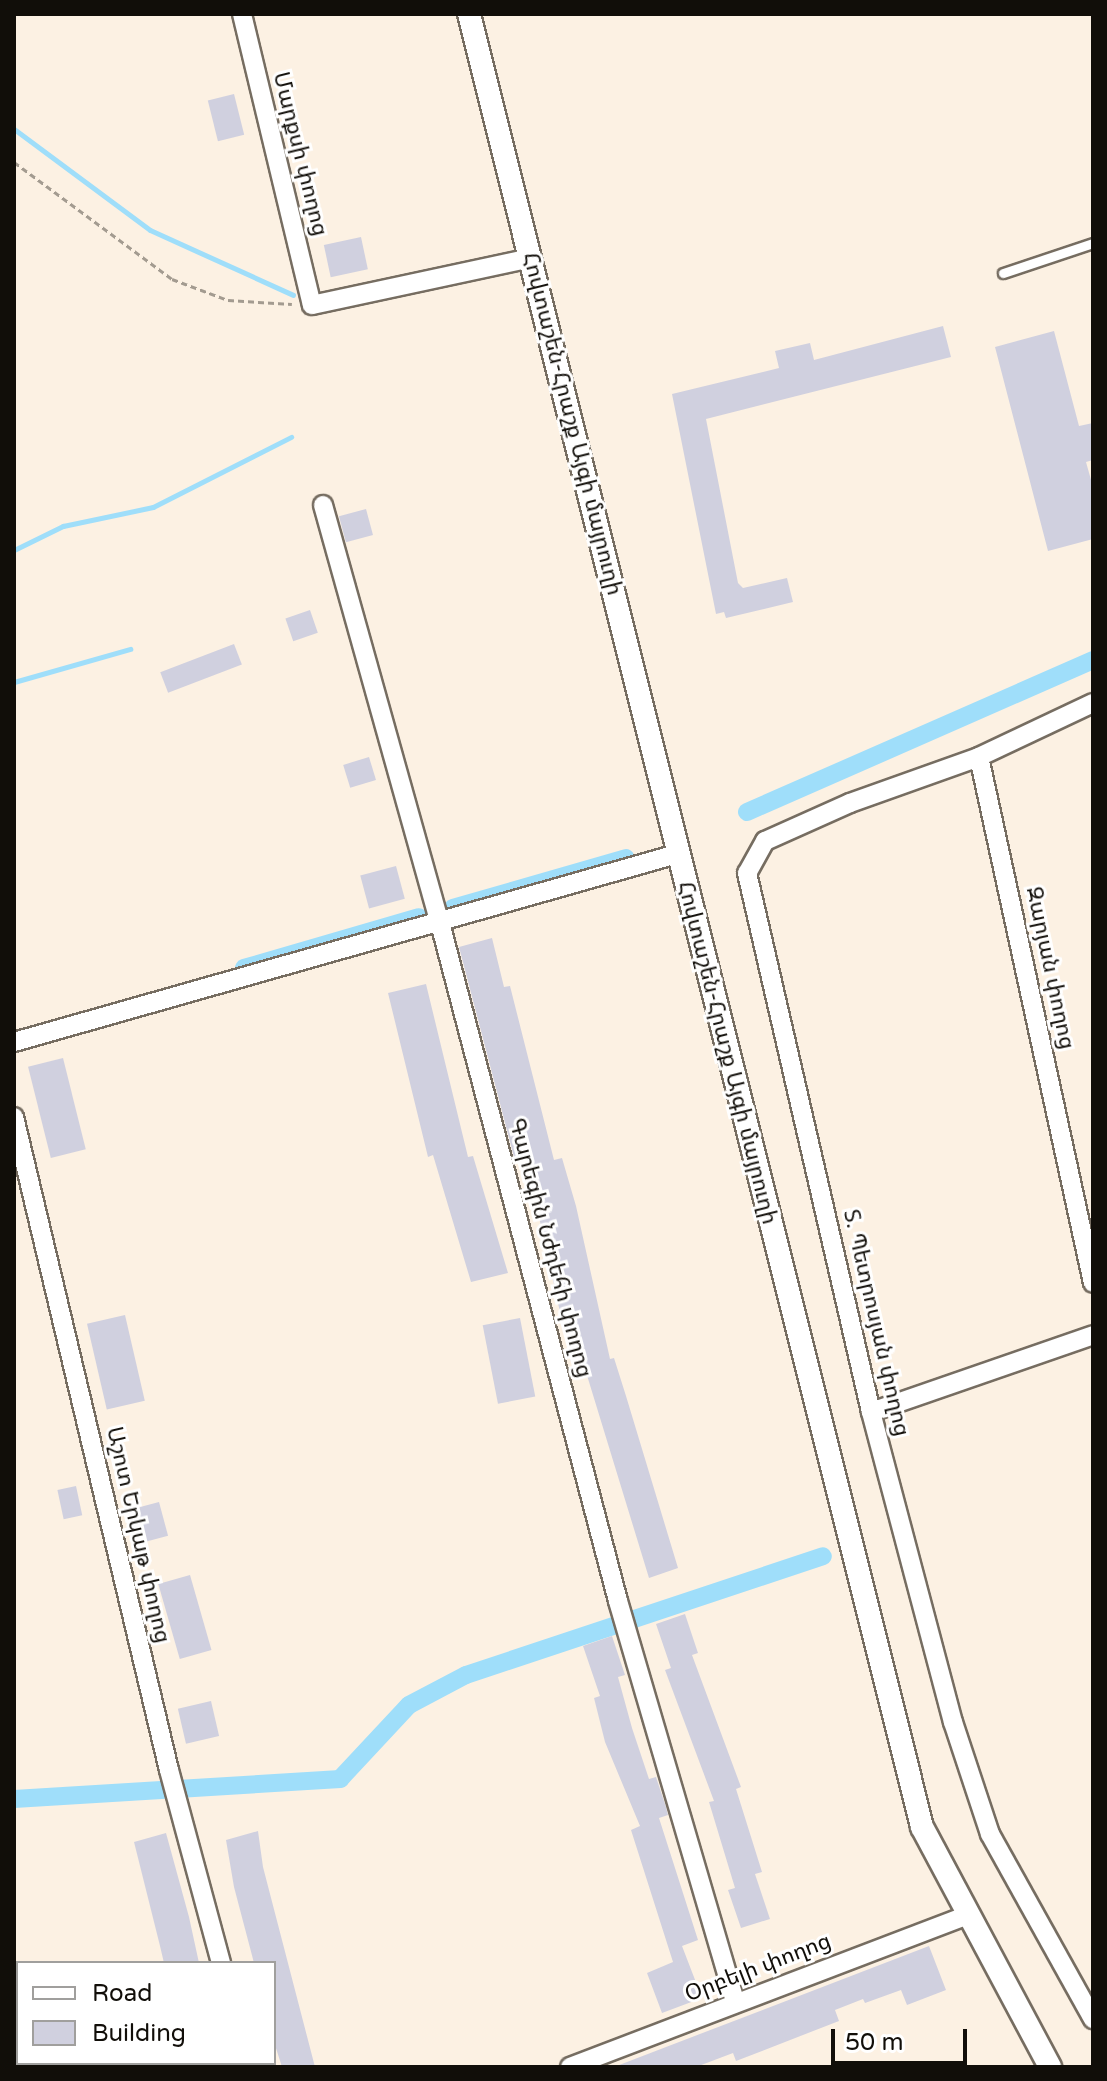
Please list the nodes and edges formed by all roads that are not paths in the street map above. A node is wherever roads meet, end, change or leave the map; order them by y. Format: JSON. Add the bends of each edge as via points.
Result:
{"nodes":[{"id":1,"x":242,"y":14,"type":"edge"},
{"id":2,"x":469,"y":14,"type":"edge"},
{"id":3,"x":1093,"y":243,"type":"edge"},
{"id":4,"x":531,"y":258,"type":"junction"},
{"id":5,"x":1003,"y":273,"type":"dead end"},
{"id":6,"x":323,"y":505,"type":"dead end"},
{"id":7,"x":1093,"y":703,"type":"edge"},
{"id":8,"x":979,"y":757,"type":"junction"},
{"id":9,"x":677,"y":854,"type":"junction"},
{"id":10,"x":440,"y":923,"type":"junction"},
{"id":11,"x":14,"y":1042,"type":"edge"},
{"id":12,"x":14,"y":1117,"type":"edge"},
{"id":13,"x":1093,"y":1283,"type":"edge"},
{"id":14,"x":1093,"y":1335,"type":"edge"},
{"id":15,"x":871,"y":1412,"type":"junction"},
{"id":16,"x":965,"y":1916,"type":"junction"},
{"id":17,"x":220,"y":1961,"type":"edge"},
{"id":18,"x":735,"y":2001,"type":"junction"},
{"id":19,"x":1093,"y":2019,"type":"edge"},
{"id":20,"x":570,"y":2067,"type":"edge"},
{"id":21,"x":1050,"y":2067,"type":"edge"}],
"edges":[{"from":1,"to":4,"type":"street","name":"Մարքսի փողոց","via":[[312,305]]},
{"from":2,"to":4,"type":"street","name":"Հովտաշեն-Հրաշք Այգի մայրուղի"},
{"from":3,"to":5,"type":"lane"},
{"from":4,"to":9,"type":"street","name":"Հովտաշեն-Հրաշք Այգի մայրուղի"},
{"from":6,"to":10,"type":"street","name":"Գարեգին Նժդեհի փողոց"},
{"from":7,"to":8,"type":"street","name":"Տ. Պետրոսյան փողոց"},
{"from":8,"to":13,"type":"street","name":"Զարյան փողոց"},
{"from":8,"to":15,"type":"street","name":"Տ. Պետրոսյան փողոց","via":[[850,803],[765,841],[747,873]]},
{"from":9,"to":10,"type":"street"},
{"from":9,"to":16,"type":"street","name":"Հովտաշեն-Հրաշք Այգի մայրուղի","via":[[922,1827]]},
{"from":10,"to":11,"type":"street"},
{"from":10,"to":18,"type":"street","name":"Գարեգին Նժդեհի փողոց","via":[[618,1601]]},
{"from":12,"to":17,"type":"street","name":"Աշոտ Երկաթ փողոց","via":[[178,1807]]},
{"from":14,"to":15,"type":"street"},
{"from":15,"to":19,"type":"street","name":"Տ. Պետրոսյան փողոց","via":[[953,1722],[990,1834]]},
{"from":16,"to":18,"type":"street","name":"Օրբելի փողոց"},
{"from":16,"to":21,"type":"street","name":"Հովտաշեն-Հրաշք Այգի մայրուղի"},
{"from":18,"to":20,"type":"street","name":"Օրբելի փողոց"}]}
